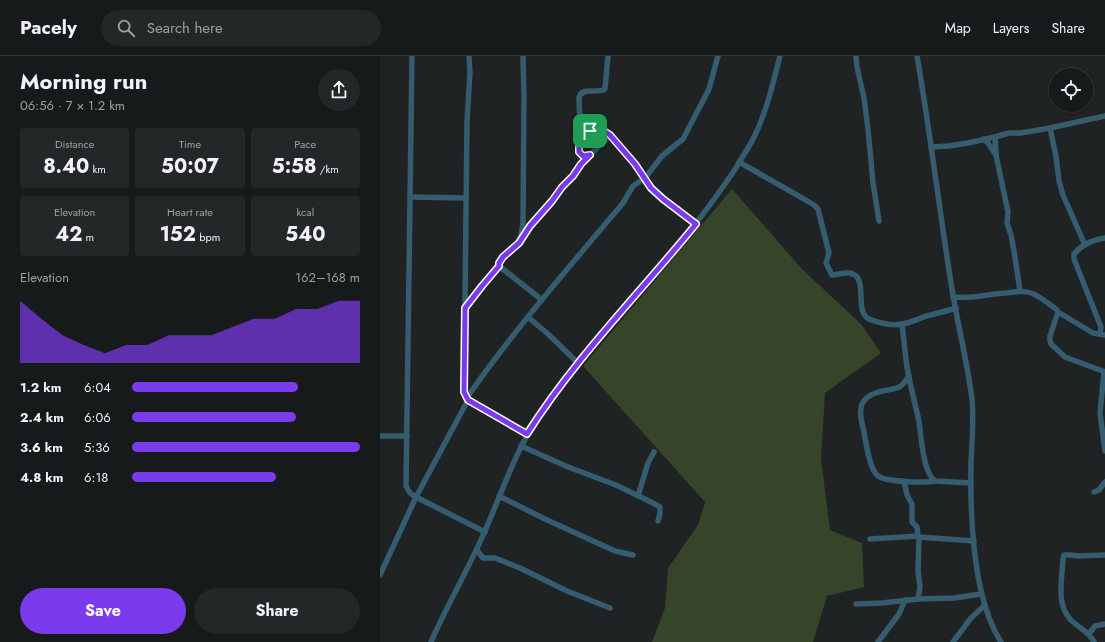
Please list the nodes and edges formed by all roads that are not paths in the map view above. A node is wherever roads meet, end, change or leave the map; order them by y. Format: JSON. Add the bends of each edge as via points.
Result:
{"nodes":[{"id":1,"x":412,"y":56,"type":"edge"},
{"id":2,"x":469,"y":56,"type":"edge"},
{"id":3,"x":523,"y":56,"type":"edge"},
{"id":4,"x":608,"y":56,"type":"edge"},
{"id":5,"x":718,"y":56,"type":"edge"},
{"id":6,"x":780,"y":56,"type":"edge"},
{"id":7,"x":856,"y":56,"type":"edge"},
{"id":8,"x":917,"y":56,"type":"edge"},
{"id":9,"x":1105,"y":116,"type":"edge"},
{"id":10,"x":1050,"y":128,"type":"junction"},
{"id":11,"x":579,"y":135,"type":"junction"},
{"id":12,"x":610,"y":135,"type":"junction"},
{"id":13,"x":996,"y":137,"type":"junction"},
{"id":14,"x":984,"y":139,"type":"junction"},
{"id":15,"x":931,"y":146,"type":"junction"},
{"id":16,"x":590,"y":155,"type":"junction"},
{"id":17,"x":996,"y":155,"type":"junction"},
{"id":18,"x":740,"y":162,"type":"junction"},
{"id":19,"x":645,"y":178,"type":"junction"},
{"id":20,"x":410,"y":197,"type":"junction"},
{"id":21,"x":466,"y":198,"type":"junction"},
{"id":22,"x":880,"y":221,"type":"dead end"},
{"id":23,"x":523,"y":223,"type":"junction"},
{"id":24,"x":696,"y":224,"type":"junction"},
{"id":25,"x":530,"y":227,"type":"junction"},
{"id":26,"x":1105,"y":238,"type":"edge"},
{"id":27,"x":519,"y":241,"type":"junction"},
{"id":28,"x":1085,"y":245,"type":"junction"},
{"id":29,"x":499,"y":266,"type":"junction"},
{"id":30,"x":1020,"y":291,"type":"junction"},
{"id":31,"x":953,"y":297,"type":"junction"},
{"id":32,"x":542,"y":300,"type":"junction"},
{"id":33,"x":465,"y":308,"type":"junction"},
{"id":34,"x":956,"y":308,"type":"junction"},
{"id":35,"x":1058,"y":312,"type":"junction"},
{"id":36,"x":528,"y":317,"type":"junction"},
{"id":37,"x":902,"y":324,"type":"junction"},
{"id":38,"x":1103,"y":334,"type":"edge"},
{"id":39,"x":578,"y":363,"type":"junction"},
{"id":40,"x":1105,"y":372,"type":"edge"},
{"id":41,"x":909,"y":376,"type":"junction"},
{"id":42,"x":468,"y":400,"type":"junction"},
{"id":43,"x":527,"y":434,"type":"junction"},
{"id":44,"x":380,"y":436,"type":"edge"},
{"id":45,"x":407,"y":436,"type":"junction"},
{"id":46,"x":521,"y":446,"type":"junction"},
{"id":47,"x":1105,"y":451,"type":"edge"},
{"id":48,"x":654,"y":452,"type":"dead end"},
{"id":49,"x":904,"y":481,"type":"junction"},
{"id":50,"x":936,"y":481,"type":"junction"},
{"id":51,"x":1105,"y":482,"type":"edge"},
{"id":52,"x":971,"y":483,"type":"junction"},
{"id":53,"x":1094,"y":492,"type":"dead end"},
{"id":54,"x":499,"y":496,"type":"junction"},
{"id":55,"x":638,"y":496,"type":"junction"},
{"id":56,"x":416,"y":498,"type":"junction"},
{"id":57,"x":658,"y":521,"type":"dead end"},
{"id":58,"x":485,"y":532,"type":"junction"},
{"id":59,"x":918,"y":537,"type":"junction"},
{"id":60,"x":870,"y":539,"type":"dead end"},
{"id":61,"x":974,"y":541,"type":"junction"},
{"id":62,"x":477,"y":550,"type":"junction"},
{"id":63,"x":633,"y":555,"type":"dead end"},
{"id":64,"x":1105,"y":555,"type":"edge"},
{"id":65,"x":380,"y":575,"type":"edge"},
{"id":66,"x":982,"y":594,"type":"junction"},
{"id":67,"x":918,"y":599,"type":"junction"},
{"id":68,"x":905,"y":600,"type":"junction"},
{"id":69,"x":856,"y":604,"type":"dead end"},
{"id":70,"x":985,"y":605,"type":"junction"},
{"id":71,"x":610,"y":608,"type":"dead end"},
{"id":72,"x":1105,"y":624,"type":"edge"},
{"id":73,"x":1089,"y":634,"type":"junction"},
{"id":74,"x":431,"y":642,"type":"edge"},
{"id":75,"x":878,"y":642,"type":"edge"},
{"id":76,"x":953,"y":642,"type":"edge"},
{"id":77,"x":1001,"y":642,"type":"edge"},
{"id":78,"x":1094,"y":642,"type":"edge"}],
"edges":[{"from":1,"to":20,"type":"street"},
{"from":2,"to":21,"type":"street"},
{"from":3,"to":23,"type":"street"},
{"from":4,"to":11,"type":"street","via":[[604,90],[584,91],[579,97]]},
{"from":5,"to":19,"type":"street","via":[[709,89],[683,139],[662,156]]},
{"from":6,"to":18,"type":"street","via":[[761,121]]},
{"from":7,"to":22,"type":"street"},
{"from":8,"to":15,"type":"street"},
{"from":9,"to":10,"type":"street"},
{"from":10,"to":13,"type":"street","via":[[1021,133],[1009,132]]},
{"from":10,"to":28,"type":"street","via":[[1063,195]]},
{"from":11,"to":12,"type":"street","via":[[590,131],[604,131]]},
{"from":11,"to":16,"type":"street","via":[[579,152],[583,156]]},
{"from":12,"to":16,"type":"street"},
{"from":12,"to":19,"type":"street"},
{"from":13,"to":14,"type":"street"},
{"from":13,"to":17,"type":"street"},
{"from":14,"to":15,"type":"street","via":[[948,146]]},
{"from":14,"to":17,"type":"street"},
{"from":15,"to":31,"type":"street"},
{"from":16,"to":25,"type":"street"},
{"from":17,"to":30,"type":"street"},
{"from":18,"to":24,"type":"street"},
{"from":18,"to":37,"type":"street","via":[[814,205],[822,221],[829,253],[826,263],[830,273],[850,273],[858,278],[861,304],[867,318],[880,323]]},
{"from":19,"to":24,"type":"street","via":[[663,199]]},
{"from":19,"to":32,"type":"street","via":[[633,186],[622,203]]},
{"from":20,"to":21,"type":"street"},
{"from":20,"to":45,"type":"street"},
{"from":21,"to":33,"type":"street"},
{"from":23,"to":25,"type":"street"},
{"from":23,"to":27,"type":"street"},
{"from":24,"to":39,"type":"street"},
{"from":25,"to":27,"type":"street"},
{"from":26,"to":28,"type":"street"},
{"from":27,"to":29,"type":"street","via":[[503,257]]},
{"from":28,"to":38,"type":"street","via":[[1074,254],[1074,259]]},
{"from":29,"to":32,"type":"street"},
{"from":29,"to":33,"type":"street"},
{"from":30,"to":31,"type":"street","via":[[972,298]]},
{"from":30,"to":35,"type":"street","via":[[1034,295]]},
{"from":31,"to":34,"type":"street"},
{"from":32,"to":36,"type":"street"},
{"from":33,"to":42,"type":"street","via":[[464,392]]},
{"from":34,"to":37,"type":"street"},
{"from":34,"to":52,"type":"street","via":[[972,399]]},
{"from":35,"to":38,"type":"street","via":[[1093,333]]},
{"from":35,"to":40,"type":"street","via":[[1050,336],[1051,344],[1065,357]]},
{"from":36,"to":39,"type":"street"},
{"from":36,"to":42,"type":"street","via":[[468,396]]},
{"from":37,"to":41,"type":"street"},
{"from":39,"to":43,"type":"street"},
{"from":40,"to":47,"type":"street","via":[[1100,413]]},
{"from":41,"to":49,"type":"street","via":[[900,387],[868,397],[860,410],[868,454],[877,475]]},
{"from":41,"to":50,"type":"street","via":[[923,451],[930,475]]},
{"from":42,"to":43,"type":"street"},
{"from":42,"to":56,"type":"street"},
{"from":43,"to":46,"type":"street"},
{"from":44,"to":45,"type":"street"},
{"from":45,"to":56,"type":"street","via":[[406,486]]},
{"from":46,"to":54,"type":"street"},
{"from":46,"to":55,"type":"street"},
{"from":48,"to":55,"type":"street"},
{"from":49,"to":50,"type":"street"},
{"from":49,"to":59,"type":"street","via":[[912,504],[912,522],[917,527]]},
{"from":50,"to":52,"type":"street"},
{"from":51,"to":53,"type":"street"},
{"from":52,"to":61,"type":"street"},
{"from":54,"to":58,"type":"street"},
{"from":54,"to":63,"type":"street","via":[[615,551]]},
{"from":55,"to":57,"type":"street","via":[[660,508]]},
{"from":56,"to":58,"type":"street"},
{"from":56,"to":65,"type":"street"},
{"from":58,"to":62,"type":"street"},
{"from":59,"to":60,"type":"street"},
{"from":59,"to":61,"type":"street"},
{"from":59,"to":67,"type":"street"},
{"from":61,"to":66,"type":"street"},
{"from":62,"to":71,"type":"street","via":[[483,558],[495,558]]},
{"from":62,"to":74,"type":"street"},
{"from":64,"to":73,"type":"street","via":[[1064,555],[1063,558],[1061,593],[1064,608],[1070,618]]},
{"from":66,"to":67,"type":"street"},
{"from":66,"to":70,"type":"street"},
{"from":67,"to":68,"type":"street"},
{"from":68,"to":69,"type":"street"},
{"from":68,"to":75,"type":"street","via":[[899,614]]},
{"from":70,"to":76,"type":"street","via":[[971,618]]},
{"from":70,"to":77,"type":"street","via":[[992,628]]},
{"from":72,"to":73,"type":"street","via":[[1095,626]]},
{"from":73,"to":78,"type":"street"}]}
